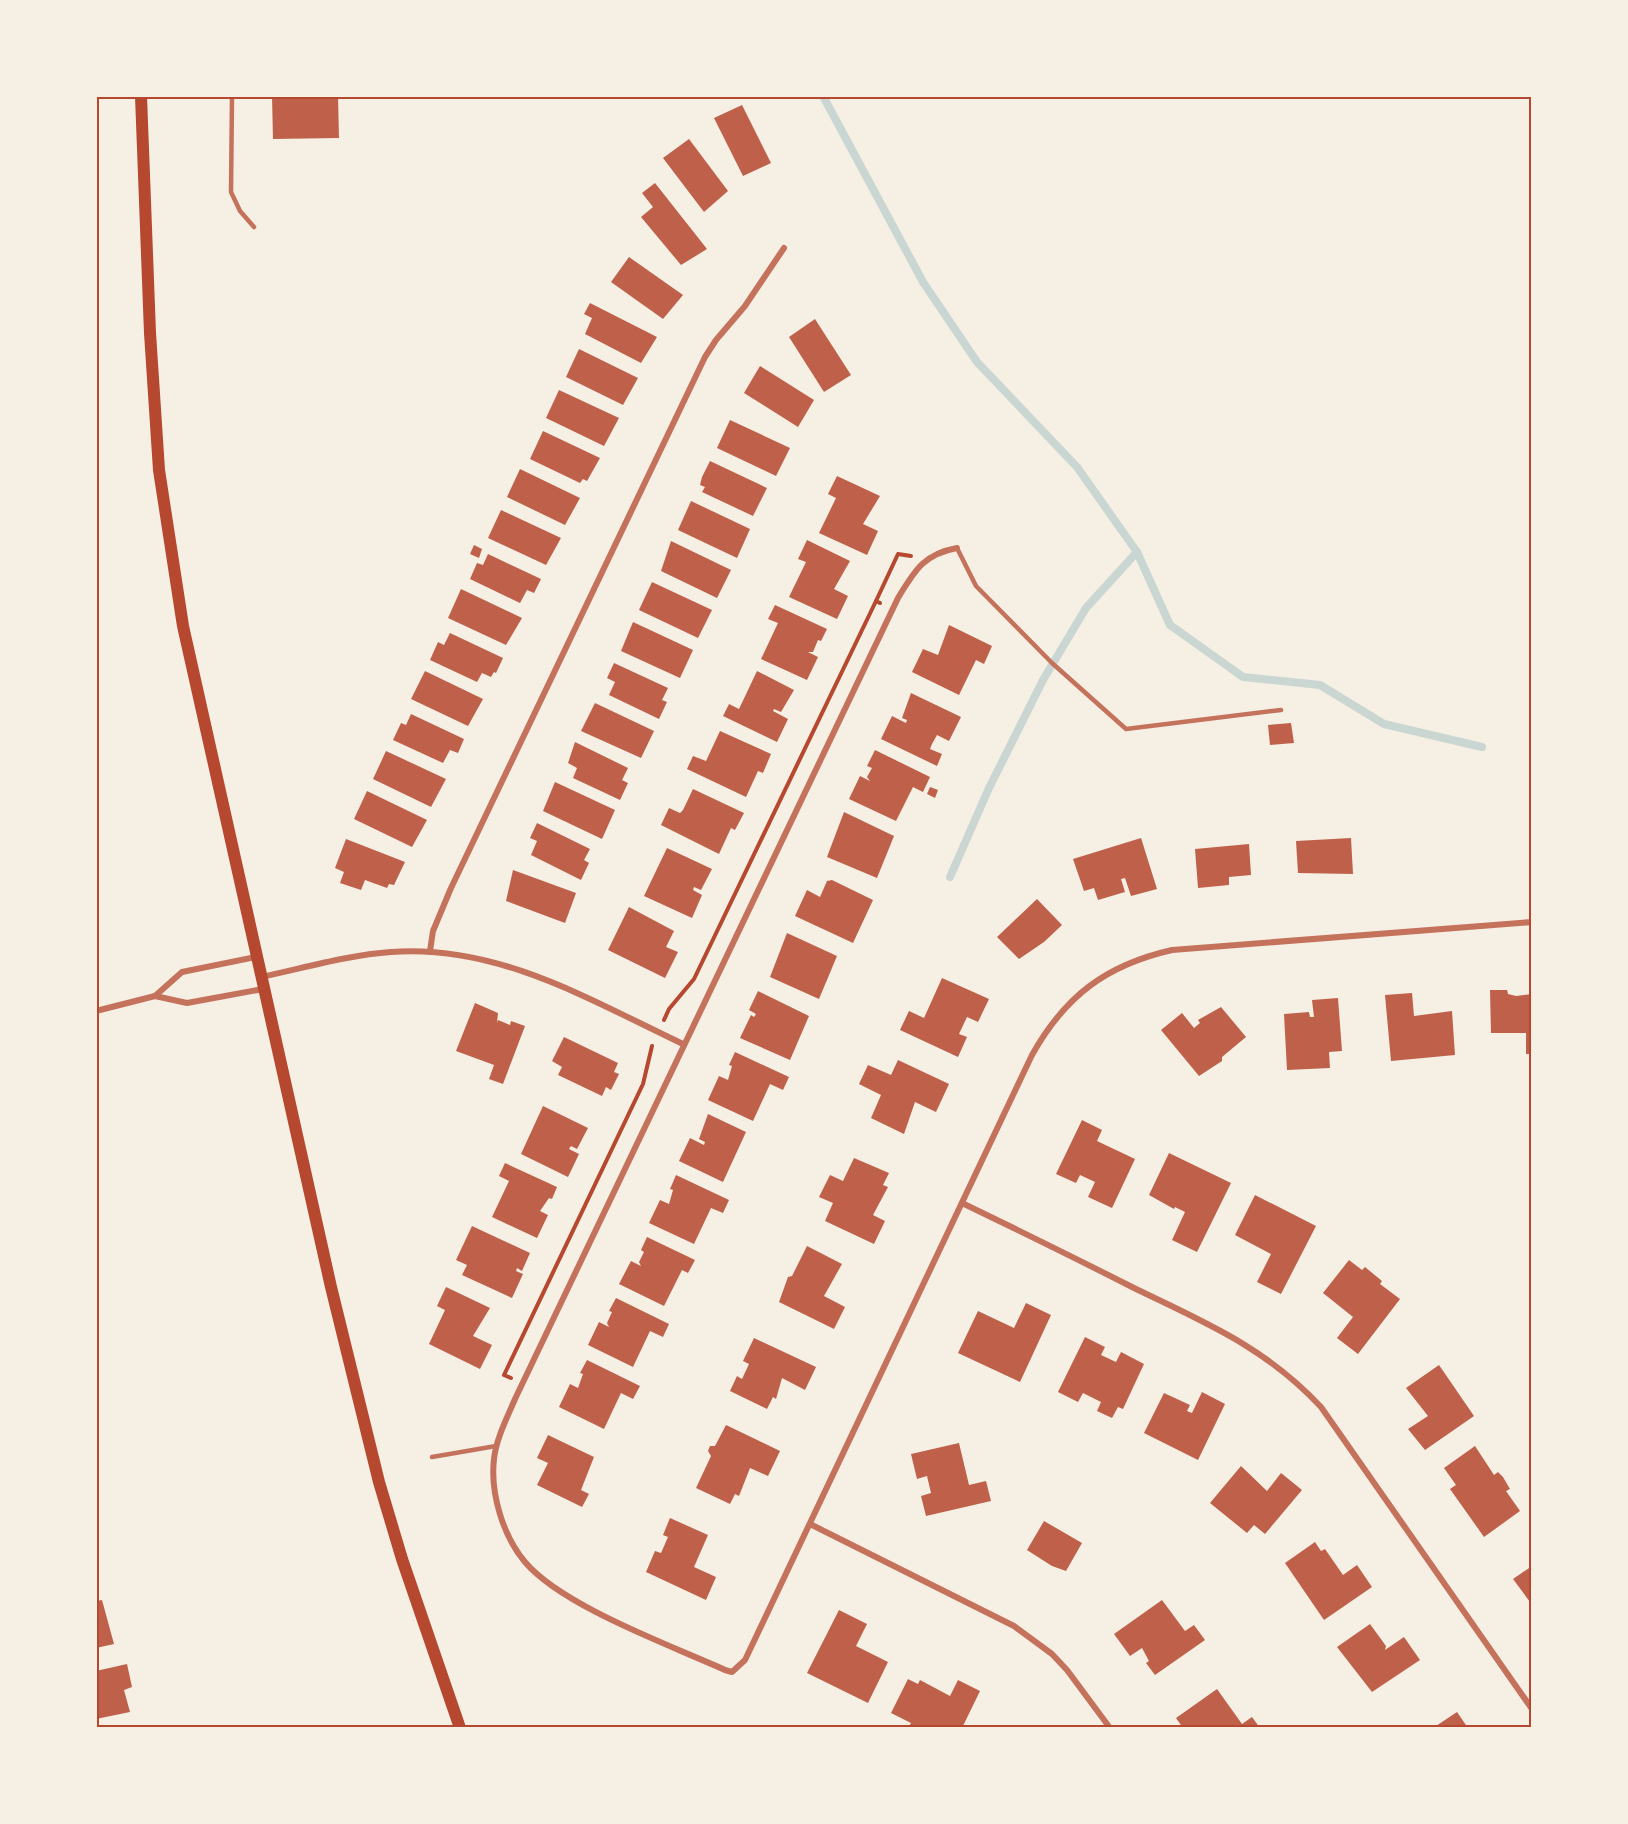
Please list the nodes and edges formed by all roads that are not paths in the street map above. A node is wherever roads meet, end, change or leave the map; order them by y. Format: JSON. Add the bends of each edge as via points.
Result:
{"nodes":[{"id":1,"x":141,"y":96,"type":"edge"},
{"id":2,"x":232,"y":96,"type":"edge"},
{"id":3,"x":255,"y":227,"type":"dead end"},
{"id":4,"x":784,"y":248,"type":"dead end"},
{"id":5,"x":957,"y":548,"type":"joint"},
{"id":6,"x":1281,"y":710,"type":"dead end"},
{"id":7,"x":1532,"y":922,"type":"edge"},
{"id":8,"x":430,"y":951,"type":"junction"},
{"id":9,"x":256,"y":957,"type":"junction"},
{"id":10,"x":262,"y":983,"type":"junction"},
{"id":11,"x":155,"y":996,"type":"junction"},
{"id":12,"x":96,"y":1011,"type":"edge"},
{"id":13,"x":683,"y":1044,"type":"junction"},
{"id":14,"x":962,"y":1203,"type":"junction"},
{"id":15,"x":496,"y":1446,"type":"junction"},
{"id":16,"x":432,"y":1457,"type":"dead end"},
{"id":17,"x":810,"y":1524,"type":"junction"},
{"id":18,"x":1532,"y":1709,"type":"edge"},
{"id":19,"x":460,"y":1728,"type":"edge"},
{"id":20,"x":1110,"y":1728,"type":"edge"}],
"edges":[{"from":1,"to":9,"type":"main road","via":[[150,333],[159,470],[168,538],[188,649]]},
{"from":2,"to":3,"type":"lane","via":[[231,192],[240,211]]},
{"from":4,"to":8,"type":"street","via":[[705,357],[451,888],[433,931]]},
{"from":5,"to":6,"type":"lane","via":[[976,586],[1052,663],[1126,729]]},
{"from":5,"to":13,"type":"street","via":[[933,554],[898,598]]},
{"from":7,"to":14,"type":"street","via":[[1172,950],[1123,965],[1080,992],[1045,1032]]},
{"from":8,"to":10,"type":"street","via":[[382,953]]},
{"from":8,"to":13,"type":"street","via":[[481,958],[534,974]]},
{"from":9,"to":10,"type":"main road"},
{"from":9,"to":11,"type":"street","via":[[182,972]]},
{"from":10,"to":11,"type":"street","via":[[187,1003]]},
{"from":10,"to":19,"type":"main road","via":[[380,1482]]},
{"from":11,"to":12,"type":"street"},
{"from":13,"to":15,"type":"street"},
{"from":14,"to":17,"type":"street"},
{"from":14,"to":18,"type":"street","via":[[1233,1336],[1300,1384],[1321,1407]]},
{"from":15,"to":16,"type":"lane"},
{"from":15,"to":17,"type":"street","via":[[493,1472],[499,1509],[525,1563],[568,1597],[732,1672],[745,1660]]},
{"from":17,"to":20,"type":"street","via":[[1014,1626],[1052,1654]]}]}
